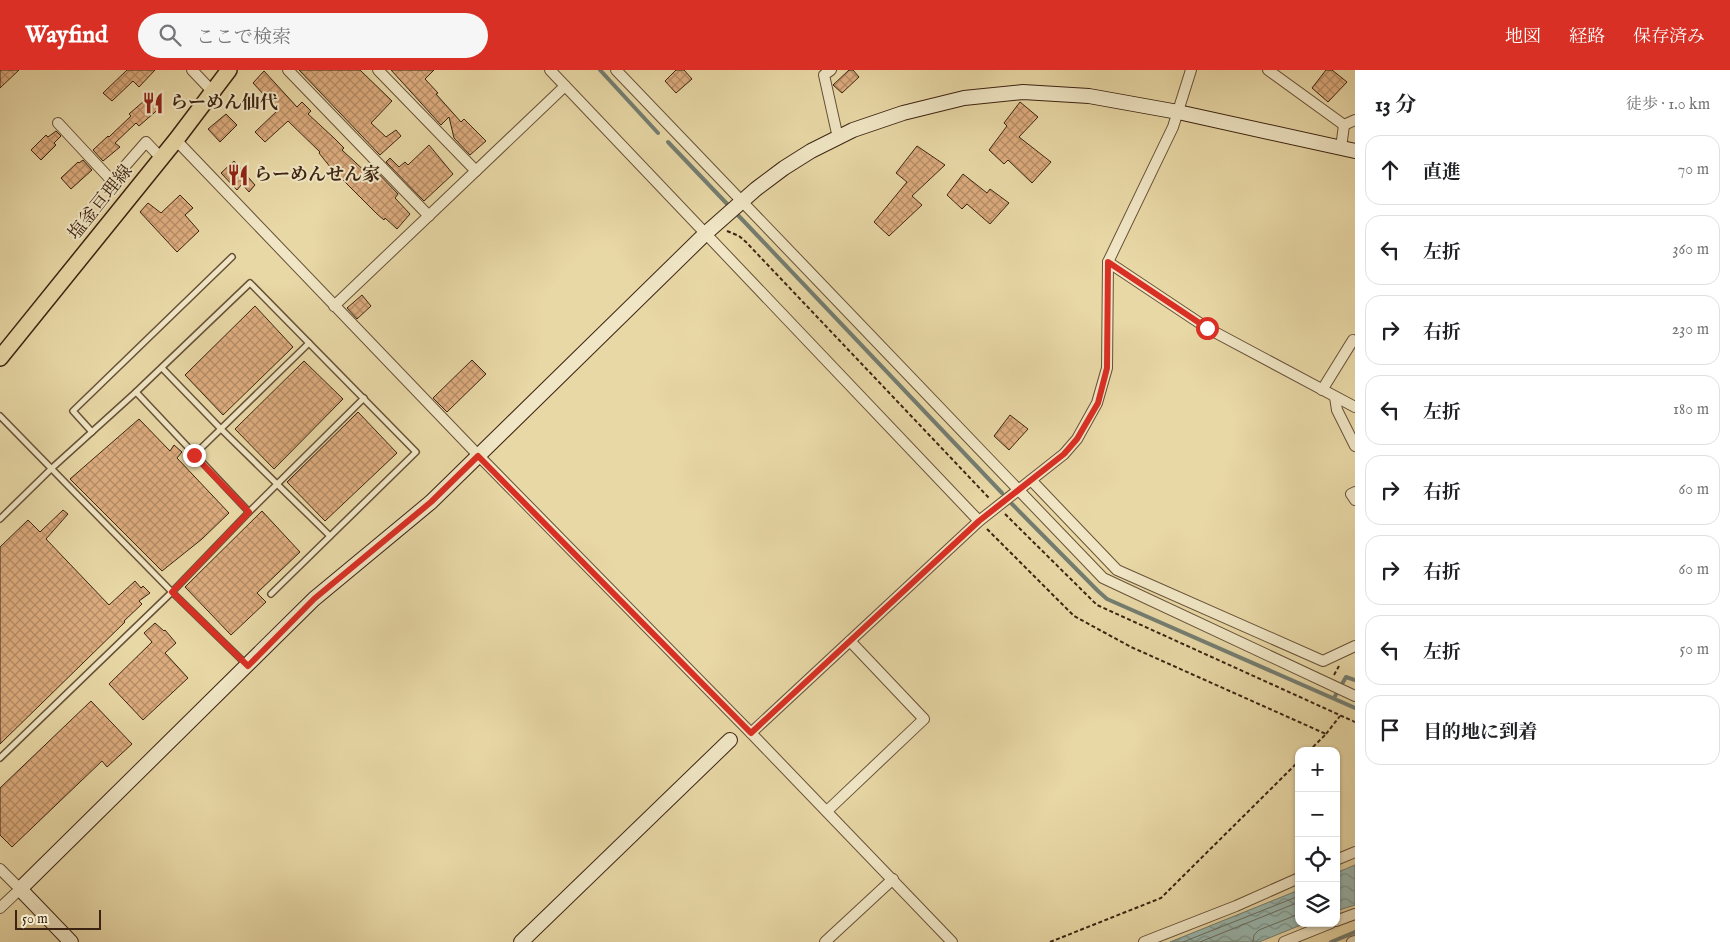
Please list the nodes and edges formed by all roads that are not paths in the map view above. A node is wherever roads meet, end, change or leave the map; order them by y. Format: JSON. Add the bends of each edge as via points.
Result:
{"nodes":[{"id":1,"x":192,"y":70,"type":"edge"},
{"id":2,"x":229,"y":70,"type":"edge"},
{"id":3,"x":288,"y":70,"type":"edge"},
{"id":4,"x":378,"y":70,"type":"edge"},
{"id":5,"x":550,"y":70,"type":"edge"},
{"id":6,"x":616,"y":70,"type":"edge"},
{"id":7,"x":831,"y":70,"type":"edge"},
{"id":8,"x":1191,"y":70,"type":"edge"},
{"id":9,"x":1268,"y":70,"type":"edge"},
{"id":10,"x":565,"y":86,"type":"junction"},
{"id":11,"x":212,"y":91,"type":"junction"},
{"id":12,"x":1178,"y":112,"type":"junction"},
{"id":13,"x":1355,"y":120,"type":"edge"},
{"id":14,"x":58,"y":123,"type":"dead end"},
{"id":15,"x":1344,"y":125,"type":"junction"},
{"id":16,"x":838,"y":138,"type":"junction"},
{"id":17,"x":176,"y":140,"type":"junction"},
{"id":18,"x":1341,"y":148,"type":"junction"},
{"id":19,"x":1355,"y":151,"type":"edge"},
{"id":20,"x":161,"y":158,"type":"junction"},
{"id":21,"x":476,"y":171,"type":"junction"},
{"id":22,"x":739,"y":203,"type":"junction"},
{"id":23,"x":429,"y":216,"type":"junction"},
{"id":24,"x":705,"y":234,"type":"junction"},
{"id":25,"x":232,"y":257,"type":"dead end"},
{"id":26,"x":1108,"y":262,"type":"junction"},
{"id":27,"x":334,"y":306,"type":"junction"},
{"id":28,"x":1355,"y":341,"type":"edge"},
{"id":29,"x":309,"y":343,"type":"junction"},
{"id":30,"x":0,"y":358,"type":"edge"},
{"id":31,"x":162,"y":368,"type":"junction"},
{"id":32,"x":1322,"y":390,"type":"junction"},
{"id":33,"x":136,"y":392,"type":"junction"},
{"id":34,"x":1335,"y":397,"type":"junction"},
{"id":35,"x":364,"y":398,"type":"junction"},
{"id":36,"x":1355,"y":407,"type":"edge"},
{"id":37,"x":0,"y":416,"type":"edge"},
{"id":38,"x":221,"y":429,"type":"junction"},
{"id":39,"x":92,"y":432,"type":"junction"},
{"id":40,"x":1355,"y":446,"type":"edge"},
{"id":41,"x":194,"y":455,"type":"junction"},
{"id":42,"x":478,"y":456,"type":"junction"},
{"id":43,"x":52,"y":468,"type":"junction"},
{"id":44,"x":1032,"y":480,"type":"junction"},
{"id":45,"x":278,"y":484,"type":"junction"},
{"id":46,"x":1018,"y":490,"type":"junction"},
{"id":47,"x":1355,"y":492,"type":"edge"},
{"id":48,"x":1355,"y":500,"type":"edge"},
{"id":49,"x":249,"y":512,"type":"junction"},
{"id":50,"x":0,"y":519,"type":"edge"},
{"id":51,"x":979,"y":521,"type":"junction"},
{"id":52,"x":330,"y":536,"type":"junction"},
{"id":53,"x":172,"y":592,"type":"junction"},
{"id":54,"x":271,"y":594,"type":"dead end"},
{"id":55,"x":850,"y":642,"type":"junction"},
{"id":56,"x":1355,"y":646,"type":"edge"},
{"id":57,"x":248,"y":666,"type":"junction"},
{"id":58,"x":1351,"y":694,"type":"edge"},
{"id":59,"x":751,"y":733,"type":"junction"},
{"id":60,"x":730,"y":740,"type":"dead end"},
{"id":61,"x":0,"y":758,"type":"edge"},
{"id":62,"x":827,"y":811,"type":"junction"},
{"id":63,"x":1355,"y":852,"type":"edge"},
{"id":64,"x":1340,"y":858,"type":"edge"},
{"id":65,"x":0,"y":869,"type":"edge"},
{"id":66,"x":893,"y":879,"type":"junction"},
{"id":67,"x":1295,"y":880,"type":"edge"},
{"id":68,"x":20,"y":889,"type":"junction"},
{"id":69,"x":0,"y":908,"type":"edge"},
{"id":70,"x":1355,"y":914,"type":"edge"},
{"id":71,"x":1340,"y":920,"type":"edge"},
{"id":72,"x":1321,"y":927,"type":"edge"},
{"id":73,"x":72,"y":942,"type":"edge"},
{"id":74,"x":521,"y":942,"type":"edge"},
{"id":75,"x":825,"y":942,"type":"edge"},
{"id":76,"x":952,"y":942,"type":"edge"},
{"id":77,"x":1144,"y":942,"type":"edge"},
{"id":78,"x":1284,"y":942,"type":"edge"}],
"edges":[{"from":1,"to":11,"type":"street"},
{"from":2,"to":11,"type":"main road","name":"塩釜亘理線"},
{"from":3,"to":23,"type":"street"},
{"from":4,"to":21,"type":"street"},
{"from":5,"to":10,"type":"street"},
{"from":6,"to":22,"type":"street"},
{"from":7,"to":16,"type":"street","via":[[824,75]]},
{"from":8,"to":12,"type":"street"},
{"from":9,"to":15,"type":"street"},
{"from":10,"to":21,"type":"street"},
{"from":10,"to":24,"type":"street"},
{"from":11,"to":17,"type":"main road","name":"塩釜亘理線"},
{"from":12,"to":16,"type":"street","via":[[1089,96],[1023,92],[964,98],[903,113]]},
{"from":12,"to":18,"type":"street"},
{"from":12,"to":26,"type":"street"},
{"from":13,"to":15,"type":"street"},
{"from":14,"to":20,"type":"street","via":[[112,181],[146,142]]},
{"from":15,"to":18,"type":"street"},
{"from":16,"to":22,"type":"street","via":[[784,168]]},
{"from":17,"to":20,"type":"main road","name":"塩釜亘理線"},
{"from":17,"to":27,"type":"street"},
{"from":18,"to":19,"type":"street"},
{"from":20,"to":30,"type":"main road","name":"塩釜亘理線"},
{"from":21,"to":23,"type":"street"},
{"from":22,"to":24,"type":"street"},
{"from":22,"to":46,"type":"street"},
{"from":23,"to":27,"type":"street"},
{"from":24,"to":42,"type":"street"},
{"from":24,"to":51,"type":"street"},
{"from":25,"to":39,"type":"lane","via":[[73,411]]},
{"from":26,"to":32,"type":"street","via":[[1207,328]]},
{"from":26,"to":44,"type":"street","via":[[1107,368],[1098,403],[1077,439]]},
{"from":27,"to":42,"type":"street"},
{"from":28,"to":32,"type":"street"},
{"from":29,"to":31,"type":"lane","via":[[250,282]]},
{"from":29,"to":35,"type":"lane"},
{"from":29,"to":38,"type":"lane"},
{"from":31,"to":33,"type":"lane"},
{"from":31,"to":38,"type":"lane"},
{"from":32,"to":34,"type":"street"},
{"from":33,"to":39,"type":"lane"},
{"from":33,"to":41,"type":"lane"},
{"from":34,"to":36,"type":"street"},
{"from":34,"to":40,"type":"street","via":[[1337,410]]},
{"from":35,"to":45,"type":"lane"},
{"from":35,"to":52,"type":"lane","via":[[416,452]]},
{"from":37,"to":43,"type":"lane"},
{"from":38,"to":41,"type":"lane"},
{"from":38,"to":45,"type":"lane"},
{"from":39,"to":43,"type":"lane"},
{"from":41,"to":49,"type":"lane"},
{"from":42,"to":57,"type":"street","via":[[431,502],[314,599]]},
{"from":42,"to":59,"type":"street"},
{"from":43,"to":50,"type":"lane"},
{"from":43,"to":53,"type":"lane"},
{"from":44,"to":46,"type":"street"},
{"from":44,"to":56,"type":"street","via":[[1117,570],[1323,661]]},
{"from":45,"to":49,"type":"lane"},
{"from":45,"to":52,"type":"lane"},
{"from":46,"to":51,"type":"street"},
{"from":46,"to":58,"type":"street","via":[[1103,578]]},
{"from":47,"to":48,"type":"street","via":[[1351,494]]},
{"from":49,"to":53,"type":"lane"},
{"from":51,"to":55,"type":"street"},
{"from":52,"to":54,"type":"lane"},
{"from":53,"to":57,"type":"lane"},
{"from":53,"to":61,"type":"lane"},
{"from":55,"to":59,"type":"street"},
{"from":55,"to":62,"type":"street","via":[[924,719]]},
{"from":57,"to":68,"type":"street"},
{"from":59,"to":62,"type":"street"},
{"from":60,"to":74,"type":"street"},
{"from":62,"to":66,"type":"street"},
{"from":63,"to":64,"type":"street"},
{"from":65,"to":68,"type":"street"},
{"from":66,"to":75,"type":"street"},
{"from":66,"to":76,"type":"street"},
{"from":67,"to":77,"type":"street"},
{"from":68,"to":69,"type":"street"},
{"from":68,"to":73,"type":"street"},
{"from":70,"to":71,"type":"street"},
{"from":72,"to":78,"type":"street"}]}
